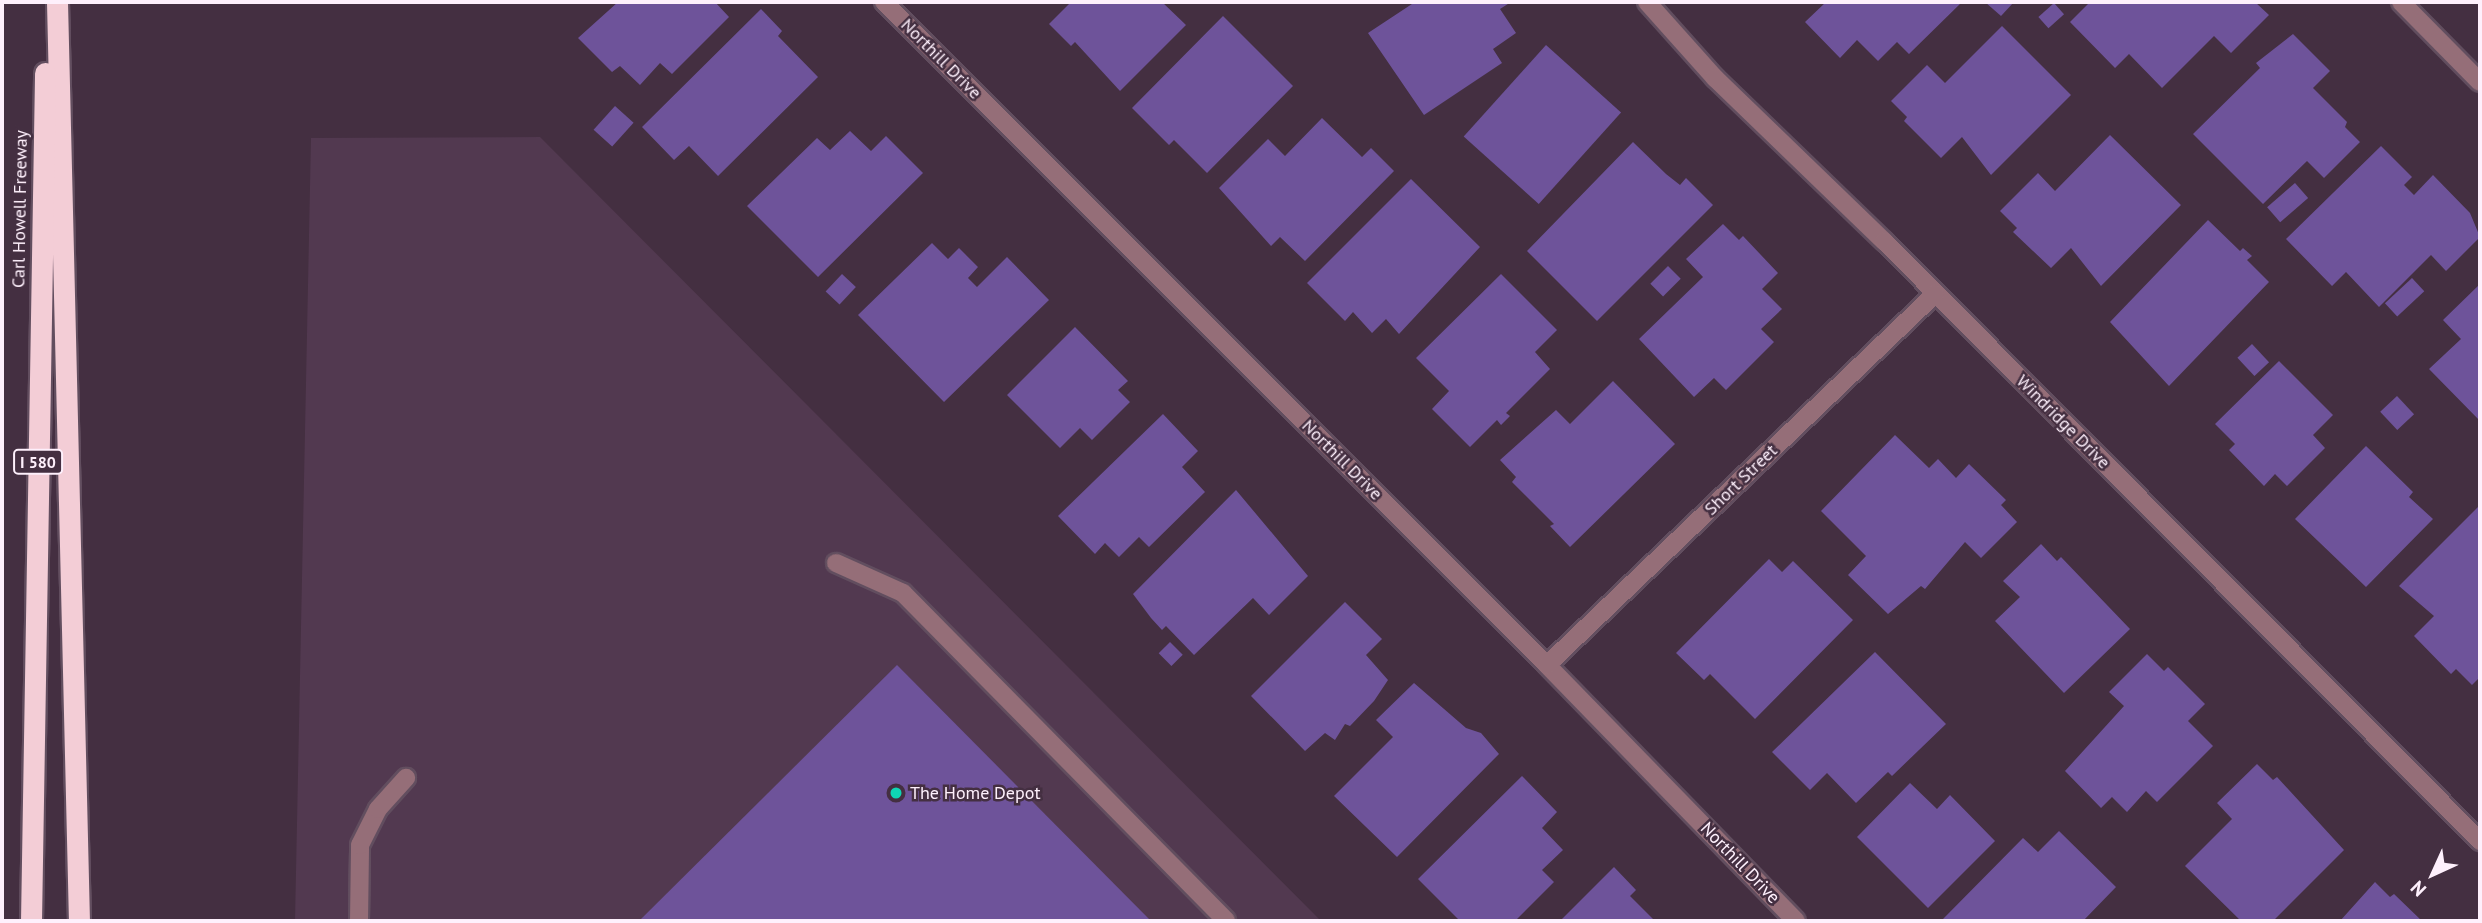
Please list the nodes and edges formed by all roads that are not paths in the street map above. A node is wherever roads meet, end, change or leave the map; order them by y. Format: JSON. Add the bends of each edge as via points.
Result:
{"nodes":[{"id":1,"x":46,"y":2,"type":"edge"},
{"id":2,"x":57,"y":2,"type":"edge"},
{"id":3,"x":884,"y":2,"type":"edge"},
{"id":4,"x":1647,"y":2,"type":"edge"},
{"id":5,"x":2401,"y":2,"type":"edge"},
{"id":6,"x":2480,"y":82,"type":"edge"},
{"id":7,"x":1936,"y":295,"type":"junction"},
{"id":8,"x":836,"y":563,"type":"dead end"},
{"id":9,"x":1547,"y":665,"type":"junction"},
{"id":10,"x":406,"y":778,"type":"dead end"},
{"id":11,"x":2480,"y":841,"type":"edge"},
{"id":12,"x":31,"y":921,"type":"edge"},
{"id":13,"x":79,"y":921,"type":"edge"},
{"id":14,"x":359,"y":921,"type":"edge"},
{"id":15,"x":1226,"y":921,"type":"edge"},
{"id":16,"x":1796,"y":921,"type":"edge"}],
"edges":[{"from":1,"to":12,"type":"highway","name":"Carl Howell Freeway","number":"I 580"},
{"from":2,"to":13,"type":"highway"},
{"from":3,"to":9,"type":"street","name":"Northill Drive"},
{"from":4,"to":7,"type":"street","name":"Windridge Drive","via":[[1715,78]]},
{"from":5,"to":6,"type":"street"},
{"from":7,"to":9,"type":"street","name":"Short Street"},
{"from":7,"to":11,"type":"street","name":"Windridge Drive"},
{"from":8,"to":15,"type":"street","via":[[903,593]]},
{"from":9,"to":16,"type":"street","name":"Northill Drive"},
{"from":10,"to":14,"type":"street","via":[[378,808],[359,845]]}]}
